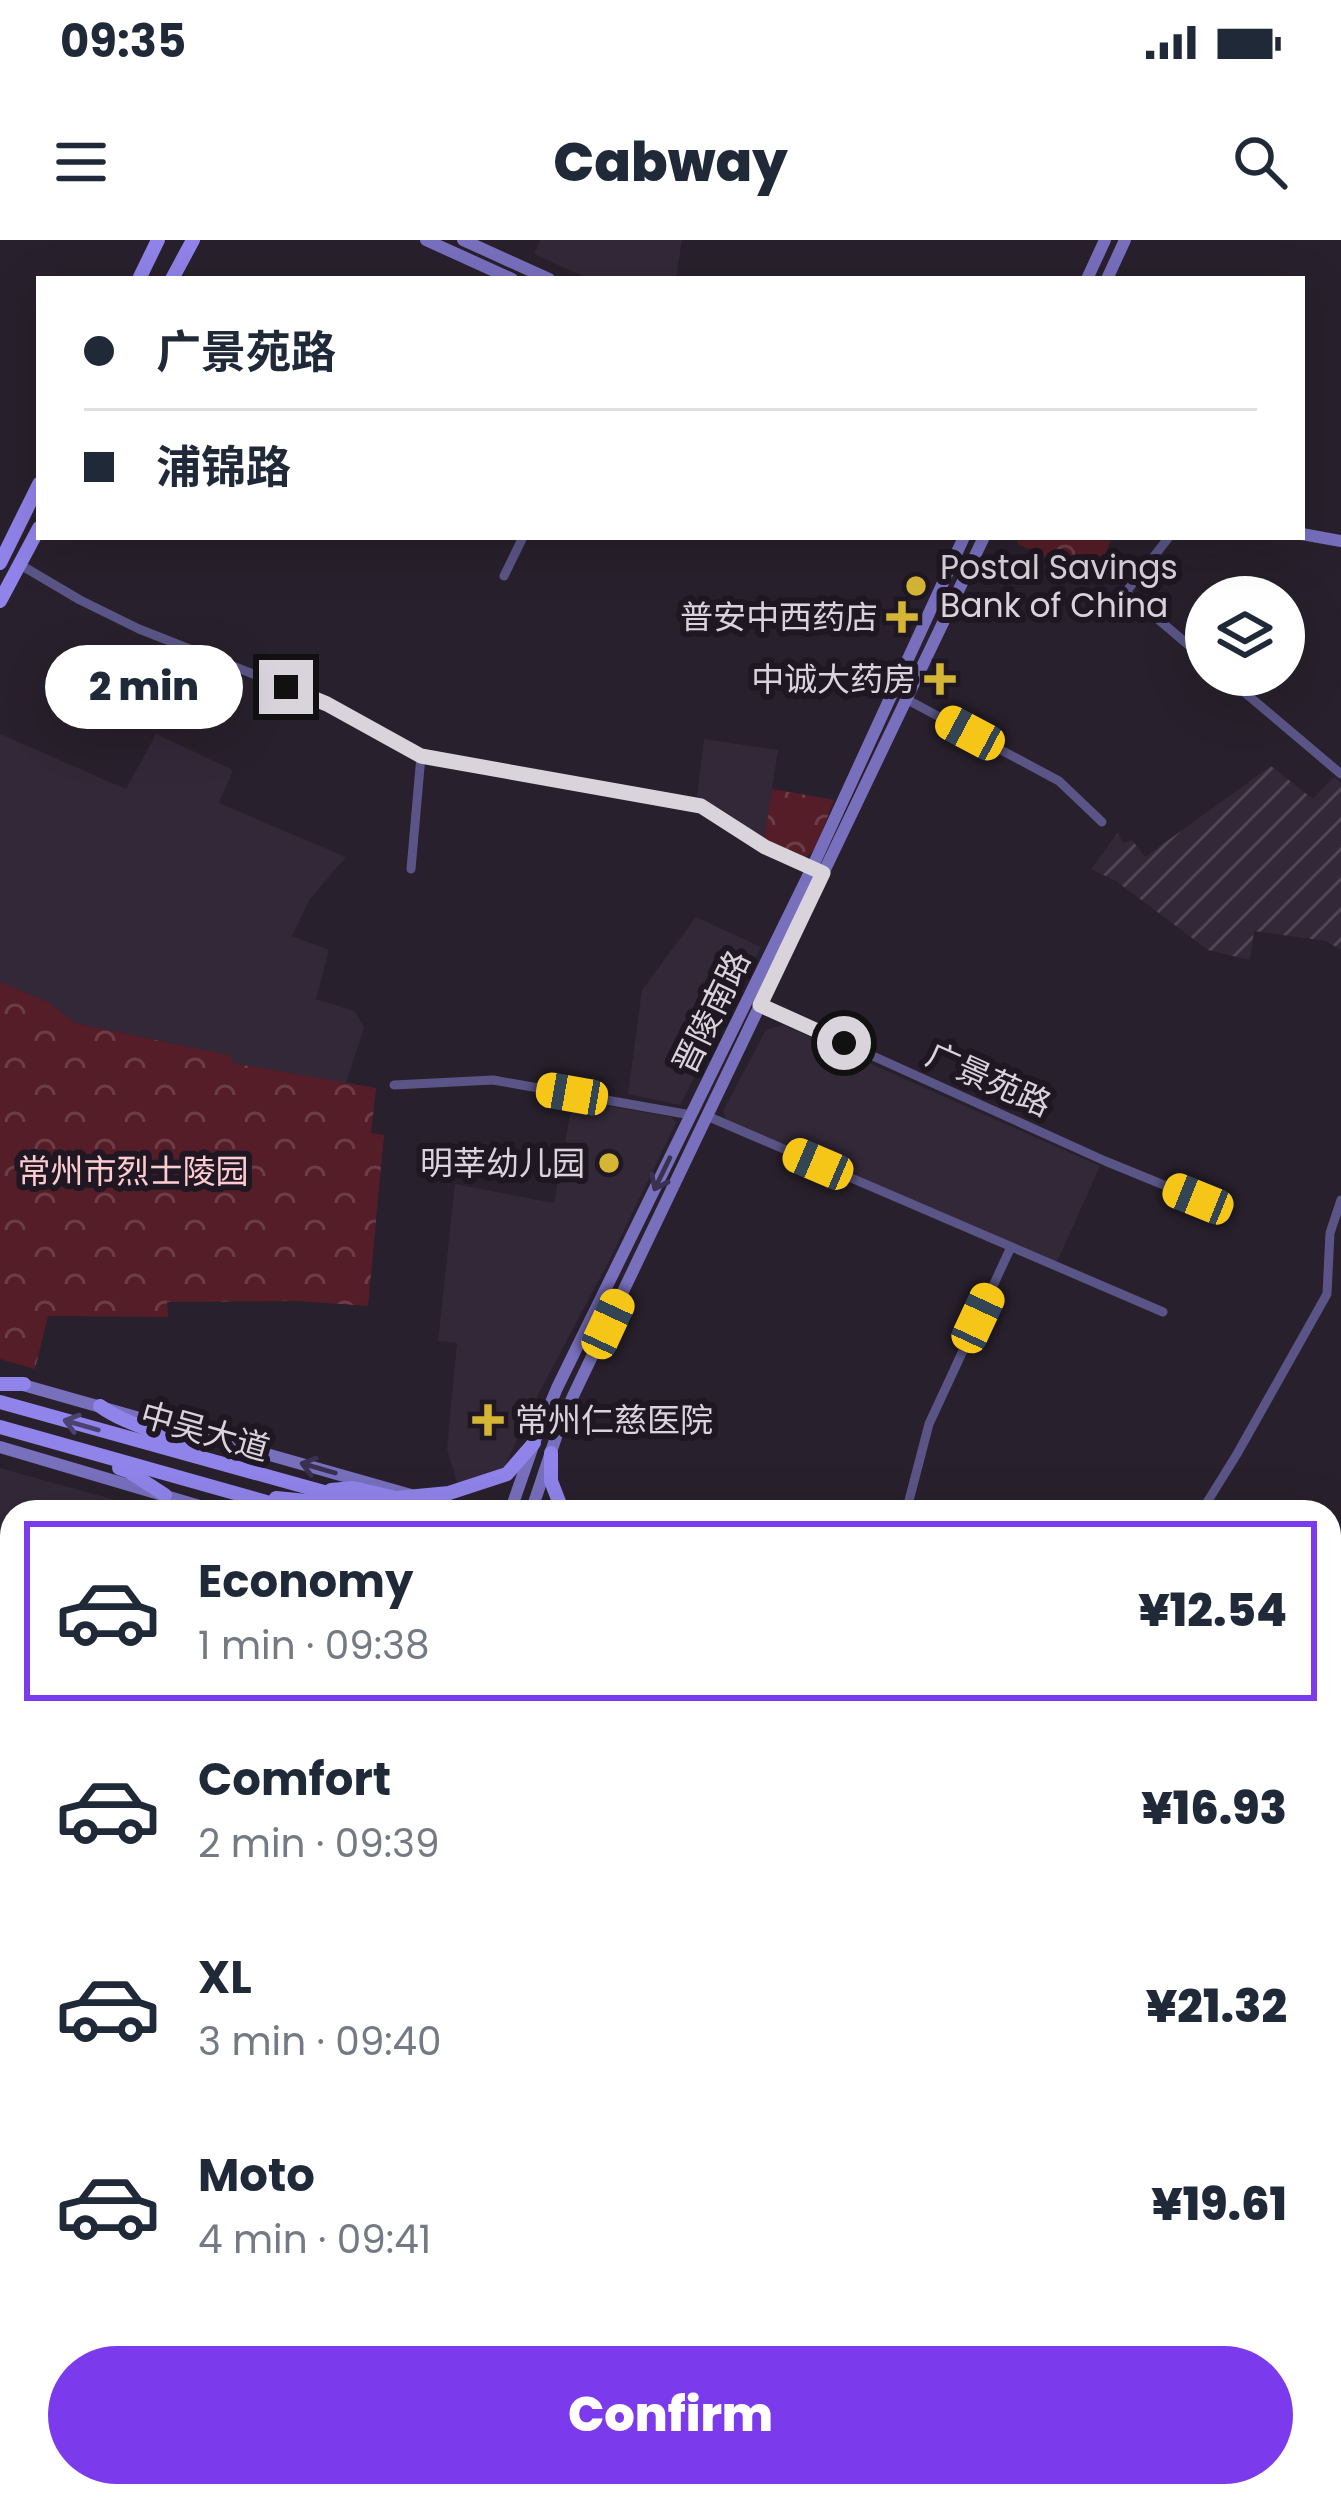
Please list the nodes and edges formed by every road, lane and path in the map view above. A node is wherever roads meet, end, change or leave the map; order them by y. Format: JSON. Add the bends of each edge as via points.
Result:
{"nodes":[{"id":1,"x":158,"y":240,"type":"edge"},
{"id":2,"x":193,"y":240,"type":"edge"},
{"id":3,"x":426,"y":240,"type":"edge"},
{"id":4,"x":464,"y":240,"type":"edge"},
{"id":5,"x":1106,"y":240,"type":"edge"},
{"id":6,"x":1125,"y":240,"type":"edge"},
{"id":7,"x":140,"y":276,"type":"edge"},
{"id":8,"x":174,"y":276,"type":"edge"},
{"id":9,"x":505,"y":276,"type":"edge"},
{"id":10,"x":542,"y":276,"type":"edge"},
{"id":11,"x":1088,"y":276,"type":"edge"},
{"id":12,"x":1108,"y":276,"type":"edge"},
{"id":13,"x":36,"y":490,"type":"edge"},
{"id":14,"x":36,"y":534,"type":"edge"},
{"id":15,"x":1305,"y":535,"type":"edge"},
{"id":16,"x":522,"y":540,"type":"edge"},
{"id":17,"x":963,"y":540,"type":"edge"},
{"id":18,"x":983,"y":540,"type":"edge"},
{"id":19,"x":1167,"y":540,"type":"edge"},
{"id":20,"x":1341,"y":541,"type":"edge"},
{"id":21,"x":1,"y":559,"type":"edge"},
{"id":22,"x":20,"y":564,"type":"junction"},
{"id":23,"x":504,"y":576,"type":"dead end"},
{"id":24,"x":0,"y":601,"type":"edge"},
{"id":25,"x":1185,"y":642,"type":"edge"},
{"id":26,"x":1249,"y":696,"type":"edge"},
{"id":27,"x":906,"y":698,"type":"junction"},
{"id":28,"x":421,"y":756,"type":"junction"},
{"id":29,"x":1341,"y":774,"type":"edge"},
{"id":30,"x":1102,"y":822,"type":"dead end"},
{"id":31,"x":411,"y":869,"type":"dead end"},
{"id":32,"x":817,"y":871,"type":"junction"},
{"id":33,"x":760,"y":1005,"type":"junction"},
{"id":34,"x":394,"y":1084,"type":"dead end"},
{"id":35,"x":691,"y":1114,"type":"junction"},
{"id":36,"x":707,"y":1116,"type":"junction"},
{"id":37,"x":1198,"y":1199,"type":"dead end"},
{"id":38,"x":1341,"y":1200,"type":"edge"},
{"id":39,"x":1011,"y":1247,"type":"junction"},
{"id":40,"x":1163,"y":1312,"type":"dead end"},
{"id":41,"x":0,"y":1382,"type":"edge"},
{"id":42,"x":24,"y":1384,"type":"joint"},
{"id":43,"x":0,"y":1402,"type":"edge"},
{"id":44,"x":100,"y":1406,"type":"junction"},
{"id":45,"x":0,"y":1427,"type":"edge"},
{"id":46,"x":534,"y":1442,"type":"junction"},
{"id":47,"x":65,"y":1445,"type":"junction"},
{"id":48,"x":0,"y":1447,"type":"edge"},
{"id":49,"x":551,"y":1453,"type":"junction"},
{"id":50,"x":211,"y":1461,"type":"junction"},
{"id":51,"x":322,"y":1492,"type":"junction"},
{"id":52,"x":241,"y":1495,"type":"junction"},
{"id":53,"x":165,"y":1496,"type":"junction"},
{"id":54,"x":422,"y":1498,"type":"junction"},
{"id":55,"x":176,"y":1500,"type":"edge"},
{"id":56,"x":259,"y":1500,"type":"edge"},
{"id":57,"x":295,"y":1500,"type":"edge"},
{"id":58,"x":352,"y":1500,"type":"edge"},
{"id":59,"x":429,"y":1500,"type":"edge"},
{"id":60,"x":515,"y":1500,"type":"edge"},
{"id":61,"x":535,"y":1500,"type":"edge"},
{"id":62,"x":558,"y":1500,"type":"edge"},
{"id":63,"x":909,"y":1500,"type":"edge"},
{"id":64,"x":1209,"y":1500,"type":"edge"}],
"edges":[{"from":1,"to":7,"type":"main road"},
{"from":2,"to":8,"type":"main road"},
{"from":3,"to":9,"type":"main road"},
{"from":4,"to":10,"type":"main road"},
{"from":5,"to":11,"type":"main road"},
{"from":6,"to":12,"type":"main road"},
{"from":13,"to":21,"type":"main road"},
{"from":14,"to":22,"type":"main road"},
{"from":15,"to":20,"type":"main road"},
{"from":16,"to":23,"type":"street"},
{"from":17,"to":32,"type":"main road","name":"晋陵南路"},
{"from":18,"to":27,"type":"main road","name":"晋陵南路"},
{"from":19,"to":25,"type":"street","via":[[1126,592]]},
{"from":21,"to":22,"type":"street"},
{"from":22,"to":24,"type":"main road"},
{"from":22,"to":28,"type":"street","via":[[80,601],[327,704]]},
{"from":26,"to":29,"type":"street"},
{"from":27,"to":30,"type":"street","via":[[1059,781]]},
{"from":27,"to":32,"type":"main road","name":"晋陵南路"},
{"from":28,"to":31,"type":"street"},
{"from":28,"to":32,"type":"street","via":[[701,806]]},
{"from":32,"to":33,"type":"main road","name":"晋陵南路"},
{"from":32,"to":35,"type":"main road","name":"晋陵南路"},
{"from":33,"to":36,"type":"main road","name":"晋陵南路"},
{"from":33,"to":37,"type":"street","name":"广景苑路"},
{"from":34,"to":35,"type":"street","via":[[493,1080]]},
{"from":35,"to":46,"type":"main road","name":"晋陵南路","one_way":true},
{"from":36,"to":39,"type":"street"},
{"from":36,"to":49,"type":"main road","name":"晋陵南路"},
{"from":38,"to":64,"type":"street","via":[[1330,1233],[1327,1294]]},
{"from":39,"to":40,"type":"street"},
{"from":39,"to":63,"type":"street","via":[[929,1424]]},
{"from":41,"to":42,"type":"main road"},
{"from":42,"to":44,"type":"main road"},
{"from":50,"to":43,"type":"main road","name":"中吴大道","one_way":true},
{"from":44,"to":50,"type":"main road"},
{"from":54,"to":44,"type":"main road","one_way":true},
{"from":45,"to":47,"type":"main road","name":"中吴大道"},
{"from":46,"to":54,"type":"main road","via":[[507,1474]]},
{"from":46,"to":60,"type":"main road","name":"晋陵南路"},
{"from":47,"to":52,"type":"main road","name":"中吴大道"},
{"from":47,"to":53,"type":"main road"},
{"from":48,"to":53,"type":"main road"},
{"from":49,"to":61,"type":"main road","name":"晋陵南路"},
{"from":49,"to":62,"type":"main road"},
{"from":50,"to":51,"type":"main road","name":"中吴大道"},
{"from":51,"to":54,"type":"main road"},
{"from":51,"to":58,"type":"main road","name":"中吴大道"},
{"from":52,"to":56,"type":"main road","name":"中吴大道"},
{"from":52,"to":57,"type":"main road"},
{"from":53,"to":55,"type":"main road"},
{"from":54,"to":59,"type":"main road"}]}
